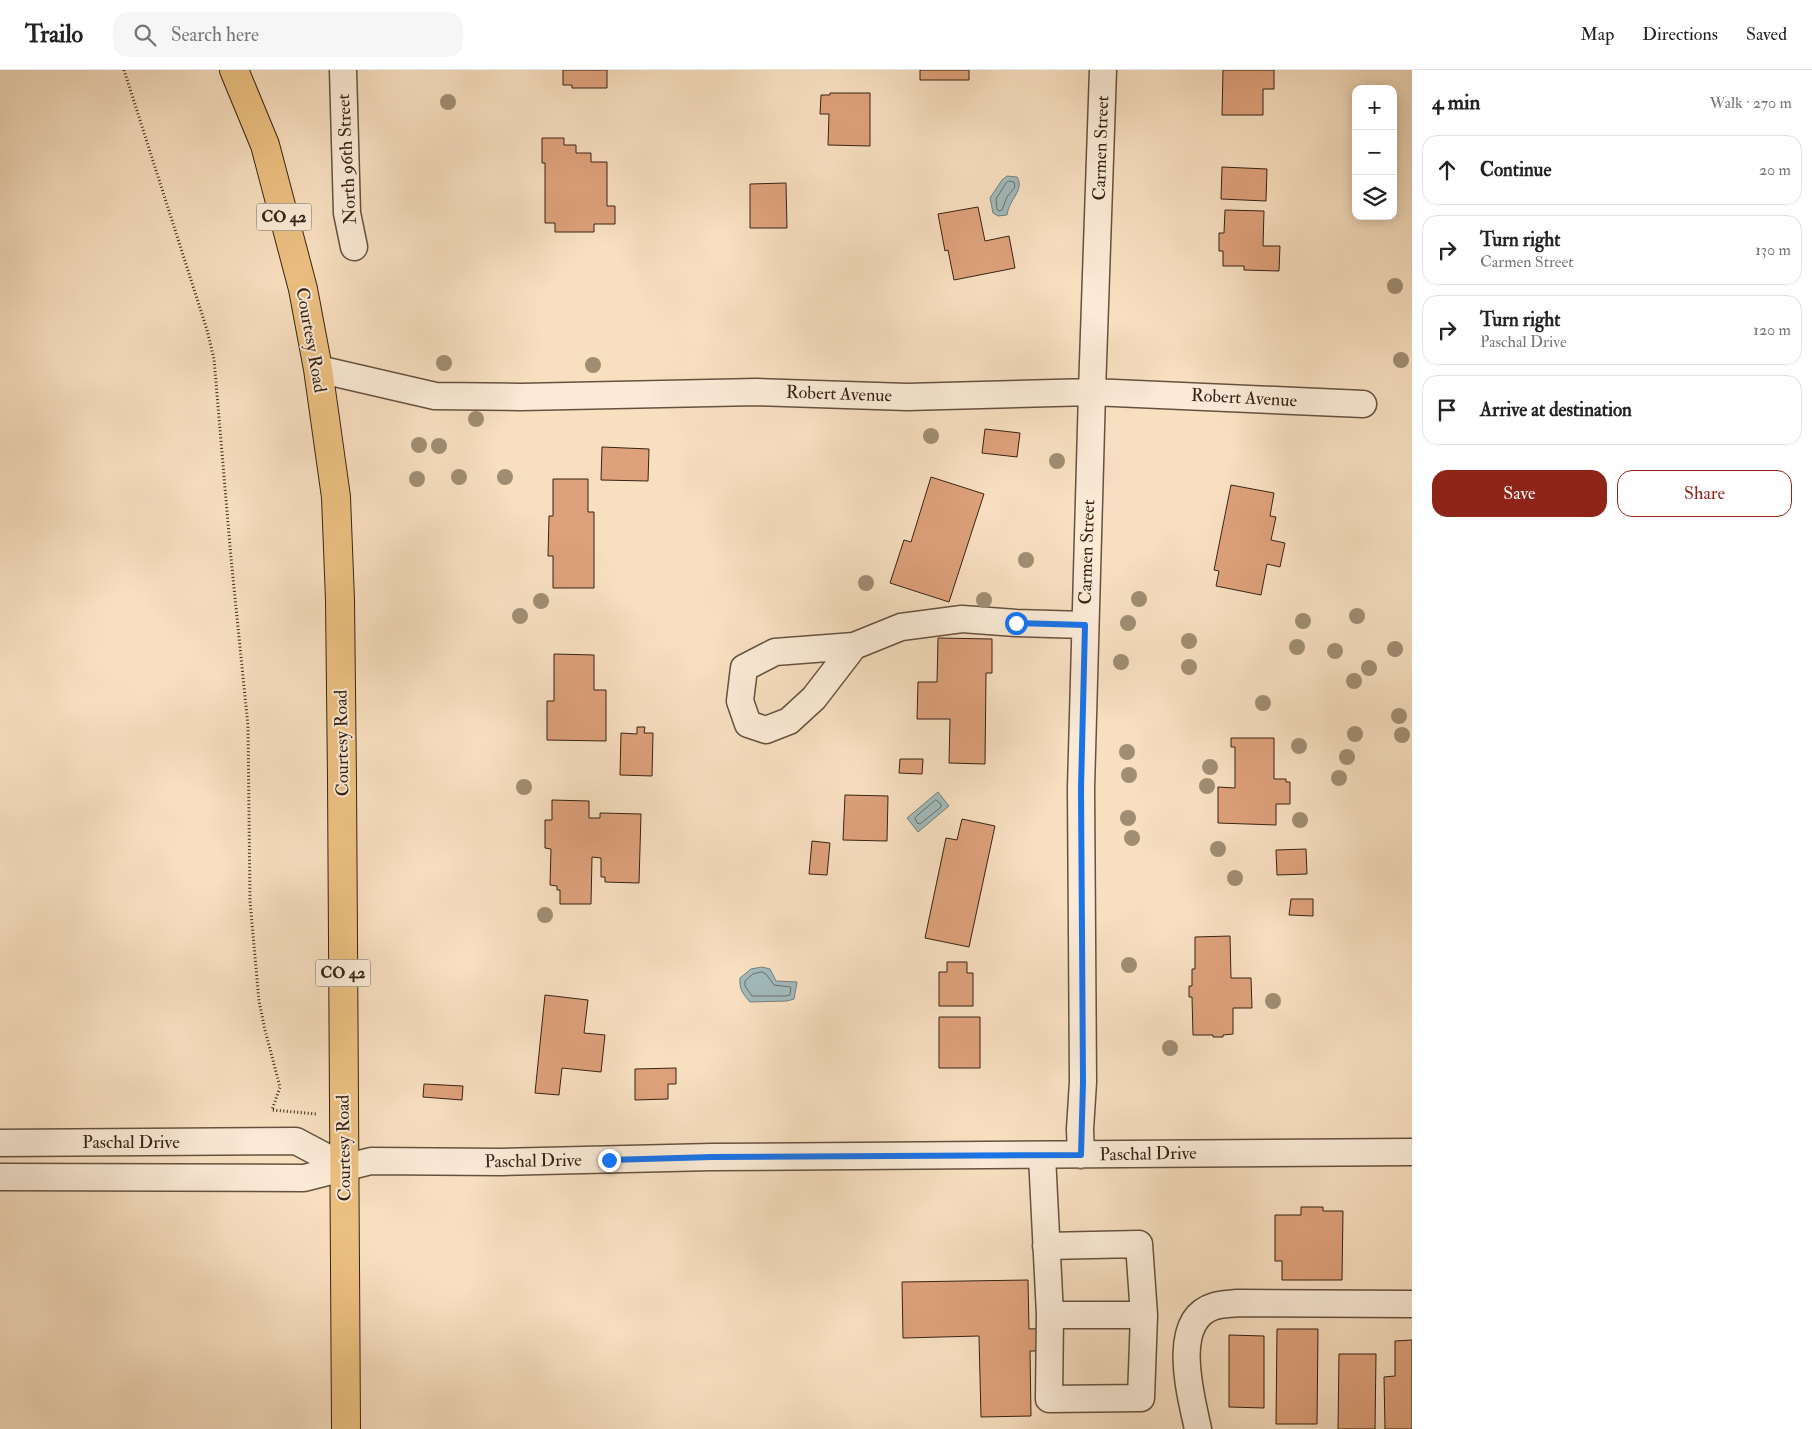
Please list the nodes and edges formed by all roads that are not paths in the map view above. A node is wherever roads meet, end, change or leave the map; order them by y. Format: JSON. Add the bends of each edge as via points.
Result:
{"nodes":[{"id":1,"x":234,"y":70,"type":"edge"},
{"id":2,"x":343,"y":70,"type":"edge"},
{"id":3,"x":1103,"y":70,"type":"edge"},
{"id":4,"x":354,"y":247,"type":"dead end"},
{"id":5,"x":318,"y":369,"type":"junction"},
{"id":6,"x":1092,"y":392,"type":"junction"},
{"id":7,"x":1363,"y":404,"type":"dead end"},
{"id":8,"x":1085,"y":625,"type":"junction"},
{"id":9,"x":854,"y":646,"type":"dead end"},
{"id":10,"x":0,"y":1143,"type":"edge"},
{"id":11,"x":1412,"y":1152,"type":"edge"},
{"id":12,"x":1081,"y":1155,"type":"junction"},
{"id":13,"x":1042,"y":1156,"type":"junction"},
{"id":14,"x":345,"y":1167,"type":"junction"},
{"id":15,"x":0,"y":1176,"type":"edge"},
{"id":16,"x":1046,"y":1246,"type":"junction"},
{"id":17,"x":1412,"y":1304,"type":"edge"},
{"id":18,"x":1144,"y":1314,"type":"junction"},
{"id":19,"x":1050,"y":1315,"type":"junction"},
{"id":20,"x":346,"y":1429,"type":"edge"},
{"id":21,"x":1198,"y":1429,"type":"edge"}],
"edges":[{"from":1,"to":5,"type":"main road","name":"Courtesy Road","number":"CO 42","via":[[265,145],[303,289]]},
{"from":2,"to":4,"type":"street","name":"North 96th Street","via":[[347,213]]},
{"from":3,"to":6,"type":"street","name":"Carmen Street"},
{"from":5,"to":6,"type":"street","name":"Robert Avenue","via":[[435,396],[756,392],[907,397]]},
{"from":5,"to":14,"type":"main road","name":"Courtesy Road","number":"CO 42","via":[[336,497],[340,600]]},
{"from":6,"to":7,"type":"street","name":"Robert Avenue"},
{"from":6,"to":8,"type":"street","name":"Carmen Street"},
{"from":8,"to":9,"type":"street","via":[[962,619],[901,627]]},
{"from":8,"to":12,"type":"street","name":"Carmen Street","via":[[1081,788]]},
{"from":10,"to":14,"type":"street","name":"Paschal Drive","via":[[296,1141]]},
{"from":11,"to":12,"type":"street","name":"Paschal Drive"},
{"from":12,"to":13,"type":"street","name":"Paschal Drive"},
{"from":13,"to":14,"type":"street","name":"Paschal Drive","via":[[371,1161]]},
{"from":13,"to":16,"type":"street"},
{"from":14,"to":15,"type":"street","name":"Paschal Drive","via":[[304,1178]]},
{"from":14,"to":20,"type":"main road","name":"Courtesy Road","number":"CO 42"},
{"from":16,"to":18,"type":"street","via":[[1139,1244]]},
{"from":16,"to":19,"type":"street"},
{"from":17,"to":21,"type":"street","via":[[1238,1303],[1214,1306],[1203,1312],[1188,1333],[1186,1348],[1189,1386]]},
{"from":18,"to":19,"type":"street"},
{"from":18,"to":19,"type":"street","via":[[1141,1398],[1049,1399]]}]}
